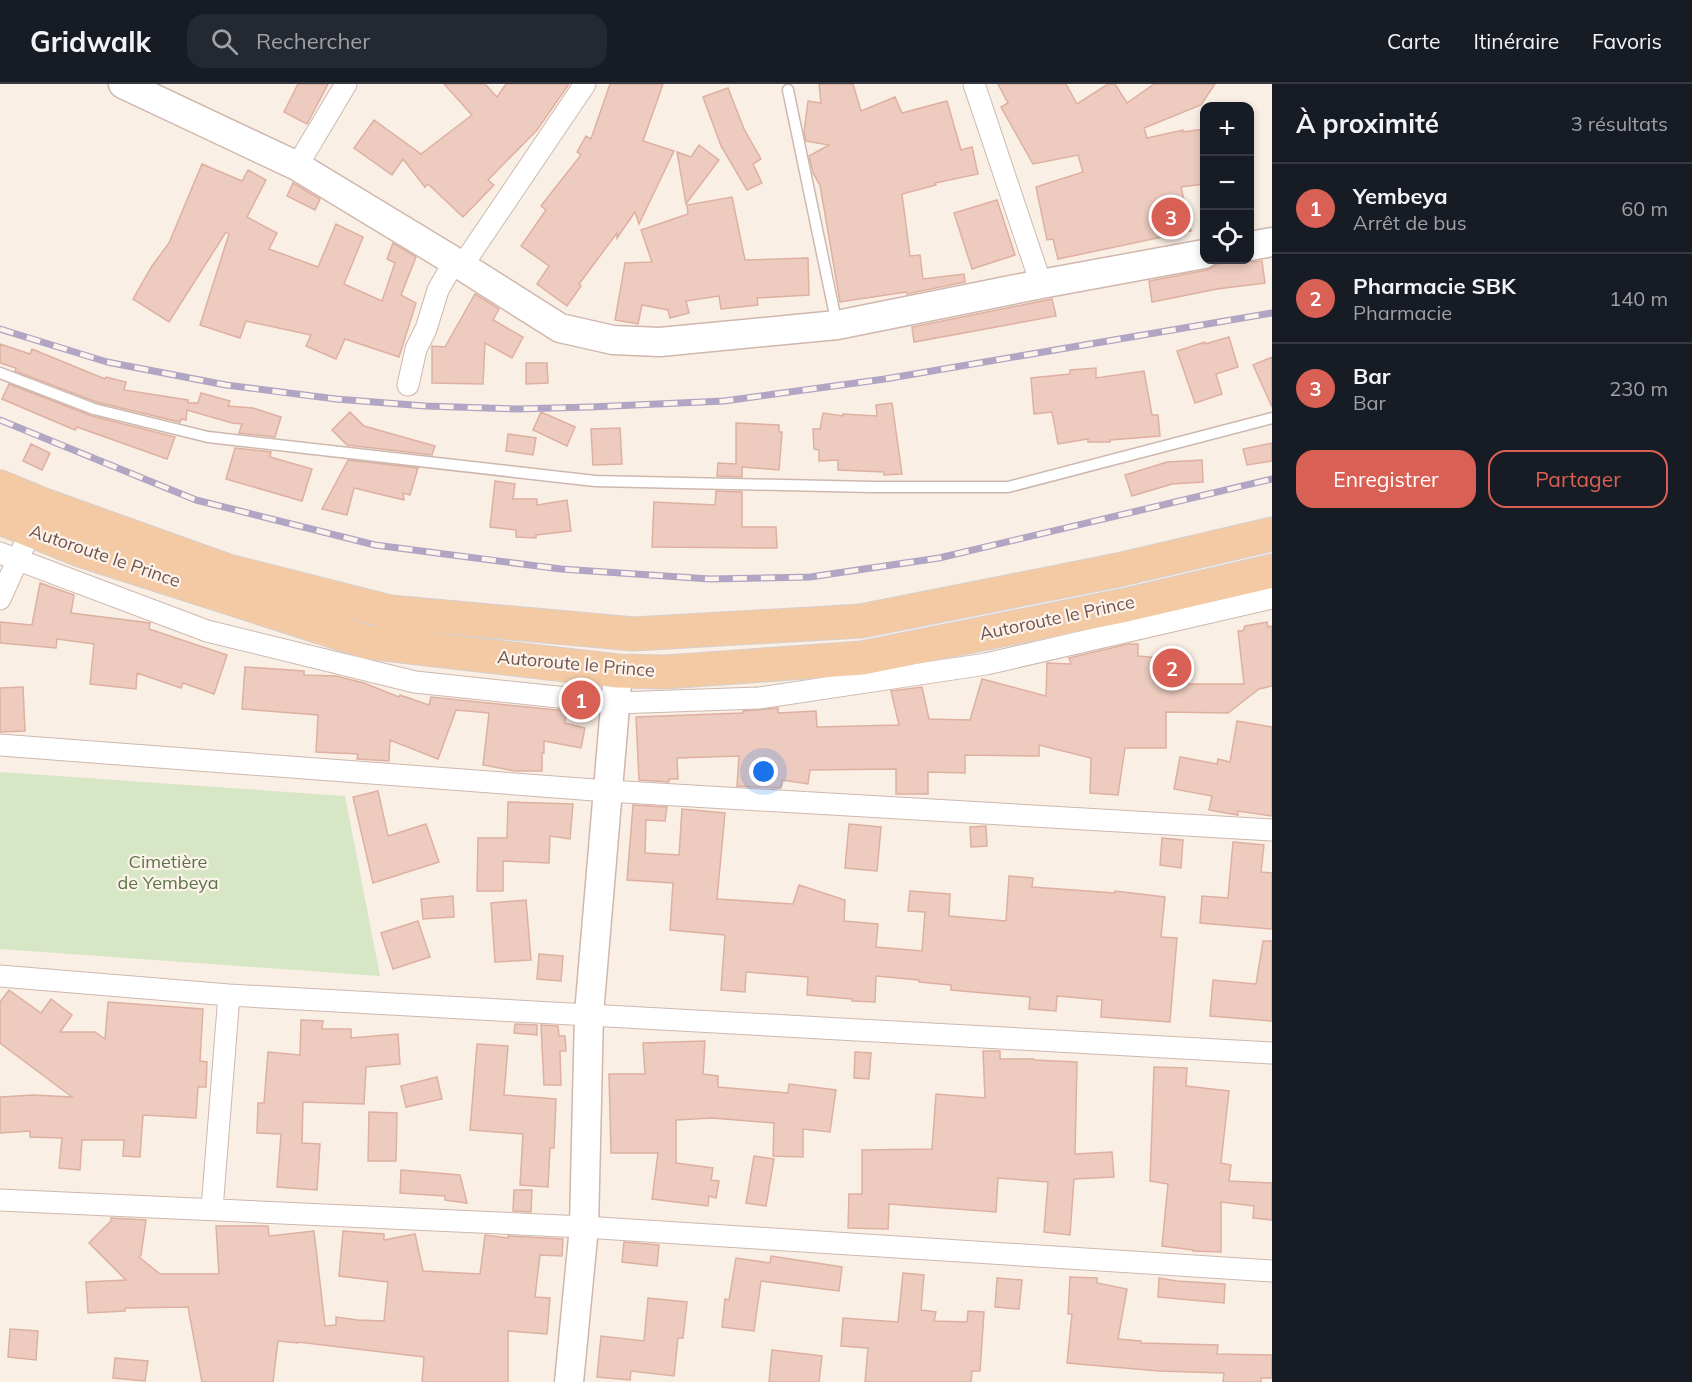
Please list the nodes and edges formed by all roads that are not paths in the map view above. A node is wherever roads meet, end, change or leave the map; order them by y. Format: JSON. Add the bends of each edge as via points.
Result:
{"nodes":[{"id":1,"x":123,"y":84,"type":"edge"},
{"id":2,"x":346,"y":84,"type":"edge"},
{"id":3,"x":585,"y":84,"type":"edge"},
{"id":4,"x":974,"y":84,"type":"edge"},
{"id":5,"x":788,"y":90,"type":"dead end"},
{"id":6,"x":297,"y":166,"type":"junction"},
{"id":7,"x":1272,"y":242,"type":"edge"},
{"id":8,"x":1254,"y":245,"type":"edge"},
{"id":9,"x":1200,"y":255,"type":"edge"},
{"id":10,"x":458,"y":264,"type":"junction"},
{"id":11,"x":1041,"y":284,"type":"junction"},
{"id":12,"x":837,"y":325,"type":"junction"},
{"id":13,"x":0,"y":373,"type":"edge"},
{"id":14,"x":408,"y":385,"type":"dead end"},
{"id":15,"x":1272,"y":418,"type":"edge"},
{"id":16,"x":0,"y":487,"type":"edge"},
{"id":17,"x":0,"y":518,"type":"edge"},
{"id":18,"x":31,"y":530,"type":"junction"},
{"id":19,"x":1272,"y":534,"type":"edge"},
{"id":20,"x":9,"y":557,"type":"edge"},
{"id":21,"x":1272,"y":571,"type":"edge"},
{"id":22,"x":1272,"y":598,"type":"edge"},
{"id":23,"x":0,"y":599,"type":"edge"},
{"id":24,"x":618,"y":671,"type":"junction"},
{"id":25,"x":615,"y":703,"type":"junction"},
{"id":26,"x":0,"y":745,"type":"edge"},
{"id":27,"x":608,"y":792,"type":"junction"},
{"id":28,"x":1272,"y":830,"type":"edge"},
{"id":29,"x":0,"y":976,"type":"edge"},
{"id":30,"x":229,"y":995,"type":"junction"},
{"id":31,"x":589,"y":1014,"type":"junction"},
{"id":32,"x":1272,"y":1053,"type":"edge"},
{"id":33,"x":0,"y":1200,"type":"edge"},
{"id":34,"x":212,"y":1209,"type":"junction"},
{"id":35,"x":584,"y":1227,"type":"junction"},
{"id":36,"x":1272,"y":1271,"type":"edge"},
{"id":37,"x":569,"y":1382,"type":"edge"}],
"edges":[{"from":1,"to":6,"type":"street"},
{"from":2,"to":6,"type":"street"},
{"from":3,"to":10,"type":"street"},
{"from":4,"to":11,"type":"street"},
{"from":5,"to":12,"type":"lane"},
{"from":6,"to":10,"type":"street"},
{"from":7,"to":8,"type":"street"},
{"from":9,"to":11,"type":"street"},
{"from":10,"to":12,"type":"street","via":[[561,328],[613,340],[660,342]]},
{"from":10,"to":14,"type":"street","via":[[438,290],[416,349]]},
{"from":11,"to":12,"type":"street"},
{"from":13,"to":15,"type":"lane","via":[[94,410],[208,437],[595,480],[1008,487]]},
{"from":16,"to":19,"type":"main road","name":"Autoroute le Prince","via":[[228,571],[390,612],[634,634],[861,621],[1118,570]]},
{"from":17,"to":18,"type":"main road","name":"Autoroute le Prince"},
{"from":18,"to":20,"type":"street"},
{"from":18,"to":24,"type":"main road","name":"Autoroute le Prince","via":[[80,550],[367,642]]},
{"from":20,"to":23,"type":"street"},
{"from":20,"to":25,"type":"street","via":[[207,631],[415,682]]},
{"from":21,"to":24,"type":"main road","name":"Autoroute le Prince","via":[[862,658],[666,672]]},
{"from":22,"to":25,"type":"street","via":[[986,664],[759,698]]},
{"from":24,"to":25,"type":"street"},
{"from":25,"to":27,"type":"street"},
{"from":26,"to":27,"type":"street"},
{"from":27,"to":28,"type":"street"},
{"from":27,"to":31,"type":"street"},
{"from":29,"to":30,"type":"street"},
{"from":30,"to":31,"type":"street"},
{"from":30,"to":34,"type":"street"},
{"from":31,"to":32,"type":"street"},
{"from":31,"to":35,"type":"street"},
{"from":33,"to":34,"type":"street"},
{"from":34,"to":35,"type":"street"},
{"from":35,"to":36,"type":"street"},
{"from":35,"to":37,"type":"street"}]}
